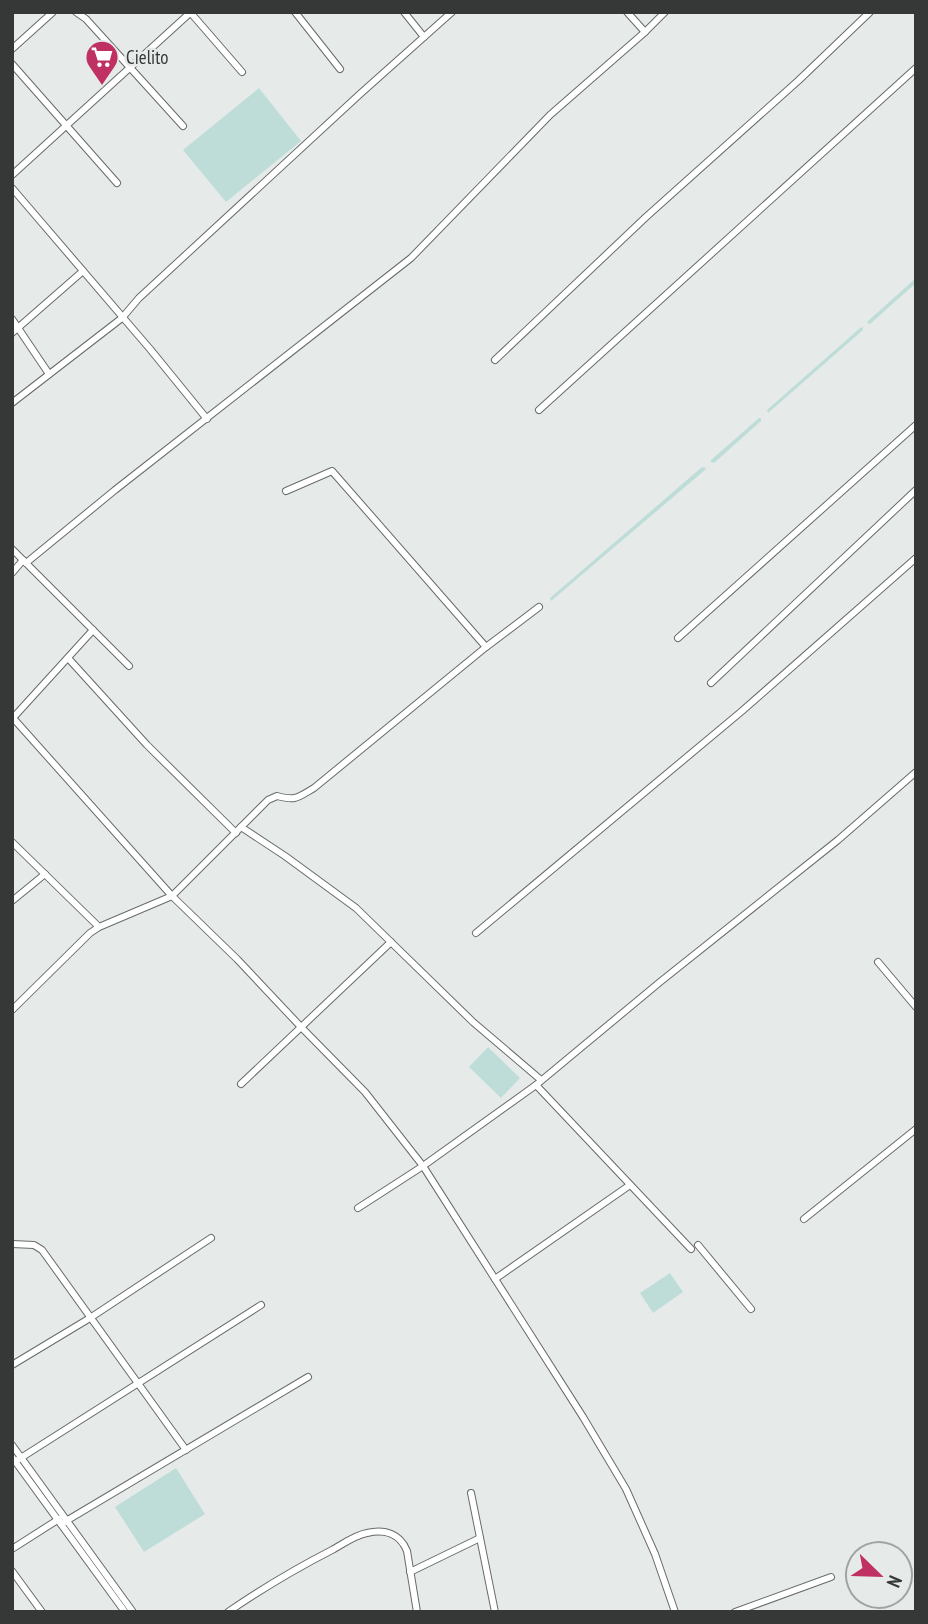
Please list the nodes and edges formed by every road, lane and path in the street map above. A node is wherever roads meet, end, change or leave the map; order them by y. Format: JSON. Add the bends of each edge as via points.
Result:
{"nodes":[{"id":1,"x":53,"y":12,"type":"edge"},
{"id":2,"x":76,"y":12,"type":"edge"},
{"id":3,"x":190,"y":12,"type":"edge"},
{"id":4,"x":295,"y":12,"type":"edge"},
{"id":5,"x":404,"y":12,"type":"edge"},
{"id":6,"x":452,"y":12,"type":"edge"},
{"id":7,"x":627,"y":12,"type":"edge"},
{"id":8,"x":665,"y":12,"type":"edge"},
{"id":9,"x":870,"y":12,"type":"edge"},
{"id":10,"x":645,"y":32,"type":"junction"},
{"id":11,"x":424,"y":37,"type":"junction"},
{"id":12,"x":12,"y":49,"type":"edge"},
{"id":13,"x":12,"y":64,"type":"edge"},
{"id":14,"x":130,"y":68,"type":"junction"},
{"id":15,"x":916,"y":68,"type":"edge"},
{"id":16,"x":340,"y":69,"type":"dead end"},
{"id":17,"x":242,"y":72,"type":"dead end"},
{"id":18,"x":67,"y":125,"type":"junction"},
{"id":19,"x":183,"y":126,"type":"dead end"},
{"id":20,"x":12,"y":175,"type":"edge"},
{"id":21,"x":117,"y":183,"type":"dead end"},
{"id":22,"x":12,"y":188,"type":"edge"},
{"id":23,"x":83,"y":271,"type":"junction"},
{"id":24,"x":122,"y":318,"type":"junction"},
{"id":25,"x":12,"y":320,"type":"edge"},
{"id":26,"x":19,"y":327,"type":"junction"},
{"id":27,"x":12,"y":332,"type":"edge"},
{"id":28,"x":495,"y":360,"type":"dead end"},
{"id":29,"x":49,"y":374,"type":"junction"},
{"id":30,"x":12,"y":403,"type":"edge"},
{"id":31,"x":539,"y":410,"type":"dead end"},
{"id":32,"x":207,"y":419,"type":"junction"},
{"id":33,"x":916,"y":425,"type":"edge"},
{"id":34,"x":916,"y":490,"type":"edge"},
{"id":35,"x":286,"y":491,"type":"dead end"},
{"id":36,"x":12,"y":549,"type":"edge"},
{"id":37,"x":916,"y":558,"type":"edge"},
{"id":38,"x":25,"y":561,"type":"junction"},
{"id":39,"x":12,"y":573,"type":"edge"},
{"id":40,"x":539,"y":607,"type":"dead end"},
{"id":41,"x":93,"y":630,"type":"junction"},
{"id":42,"x":678,"y":638,"type":"dead end"},
{"id":43,"x":486,"y":647,"type":"junction"},
{"id":44,"x":68,"y":658,"type":"junction"},
{"id":45,"x":129,"y":666,"type":"dead end"},
{"id":46,"x":711,"y":683,"type":"dead end"},
{"id":47,"x":13,"y":718,"type":"edge"},
{"id":48,"x":916,"y":772,"type":"edge"},
{"id":49,"x":242,"y":827,"type":"junction"},
{"id":50,"x":236,"y":833,"type":"junction"},
{"id":51,"x":12,"y":842,"type":"edge"},
{"id":52,"x":45,"y":874,"type":"junction"},
{"id":53,"x":172,"y":895,"type":"junction"},
{"id":54,"x":12,"y":901,"type":"edge"},
{"id":55,"x":99,"y":928,"type":"junction"},
{"id":56,"x":476,"y":933,"type":"dead end"},
{"id":57,"x":391,"y":942,"type":"junction"},
{"id":58,"x":878,"y":962,"type":"dead end"},
{"id":59,"x":916,"y":1007,"type":"edge"},
{"id":60,"x":12,"y":1010,"type":"edge"},
{"id":61,"x":301,"y":1027,"type":"junction"},
{"id":62,"x":539,"y":1083,"type":"junction"},
{"id":63,"x":241,"y":1084,"type":"dead end"},
{"id":64,"x":916,"y":1129,"type":"edge"},
{"id":65,"x":423,"y":1166,"type":"junction"},
{"id":66,"x":630,"y":1185,"type":"junction"},
{"id":67,"x":358,"y":1208,"type":"dead end"},
{"id":68,"x":804,"y":1219,"type":"dead end"},
{"id":69,"x":211,"y":1238,"type":"dead end"},
{"id":70,"x":12,"y":1244,"type":"edge"},
{"id":71,"x":495,"y":1279,"type":"junction"},
{"id":72,"x":261,"y":1305,"type":"dead end"},
{"id":73,"x":751,"y":1309,"type":"dead end"},
{"id":74,"x":90,"y":1318,"type":"junction"},
{"id":75,"x":12,"y":1365,"type":"edge"},
{"id":76,"x":308,"y":1377,"type":"dead end"},
{"id":77,"x":138,"y":1383,"type":"junction"},
{"id":78,"x":12,"y":1445,"type":"edge"},
{"id":79,"x":186,"y":1450,"type":"junction"},
{"id":80,"x":16,"y":1458,"type":"edge"},
{"id":81,"x":471,"y":1493,"type":"dead end"},
{"id":82,"x":62,"y":1520,"type":"junction"},
{"id":83,"x":480,"y":1538,"type":"junction"},
{"id":84,"x":12,"y":1549,"type":"edge"},
{"id":85,"x":12,"y":1571,"type":"edge"},
{"id":86,"x":410,"y":1572,"type":"junction"},
{"id":87,"x":831,"y":1577,"type":"dead end"},
{"id":88,"x":42,"y":1612,"type":"edge"},
{"id":89,"x":125,"y":1612,"type":"edge"},
{"id":90,"x":133,"y":1612,"type":"edge"},
{"id":91,"x":229,"y":1612,"type":"edge"},
{"id":92,"x":417,"y":1612,"type":"edge"},
{"id":93,"x":495,"y":1612,"type":"edge"},
{"id":94,"x":675,"y":1612,"type":"edge"},
{"id":95,"x":735,"y":1612,"type":"edge"}],
"edges":[{"from":1,"to":12,"type":"street"},
{"from":2,"to":14,"type":"street"},
{"from":3,"to":14,"type":"street"},
{"from":3,"to":17,"type":"street"},
{"from":4,"to":16,"type":"street"},
{"from":5,"to":11,"type":"street"},
{"from":6,"to":11,"type":"street"},
{"from":7,"to":10,"type":"street"},
{"from":8,"to":10,"type":"street"},
{"from":9,"to":28,"type":"street"},
{"from":10,"to":32,"type":"street","via":[[550,116],[411,258]]},
{"from":11,"to":24,"type":"street"},
{"from":13,"to":18,"type":"street"},
{"from":14,"to":18,"type":"street"},
{"from":14,"to":19,"type":"street"},
{"from":15,"to":31,"type":"street"},
{"from":18,"to":20,"type":"street"},
{"from":18,"to":21,"type":"street"},
{"from":22,"to":23,"type":"street"},
{"from":23,"to":24,"type":"street"},
{"from":23,"to":26,"type":"street"},
{"from":24,"to":29,"type":"street"},
{"from":24,"to":32,"type":"street"},
{"from":25,"to":26,"type":"street"},
{"from":26,"to":27,"type":"street"},
{"from":26,"to":29,"type":"street"},
{"from":29,"to":30,"type":"street"},
{"from":32,"to":38,"type":"street"},
{"from":33,"to":42,"type":"street"},
{"from":34,"to":46,"type":"street"},
{"from":35,"to":43,"type":"street","via":[[332,471]]},
{"from":36,"to":38,"type":"street"},
{"from":37,"to":56,"type":"street","via":[[742,711]]},
{"from":38,"to":39,"type":"street"},
{"from":38,"to":41,"type":"street"},
{"from":40,"to":43,"type":"street"},
{"from":41,"to":44,"type":"street"},
{"from":41,"to":45,"type":"street"},
{"from":43,"to":49,"type":"street","via":[[314,788],[293,799],[277,796],[268,800]]},
{"from":44,"to":47,"type":"street"},
{"from":44,"to":50,"type":"street"},
{"from":47,"to":53,"type":"street"},
{"from":48,"to":62,"type":"street"},
{"from":49,"to":50,"type":"street"},
{"from":49,"to":57,"type":"street","via":[[356,908]]},
{"from":50,"to":53,"type":"street"},
{"from":51,"to":52,"type":"street"},
{"from":52,"to":54,"type":"street"},
{"from":52,"to":55,"type":"street"},
{"from":53,"to":55,"type":"street"},
{"from":53,"to":61,"type":"street"},
{"from":55,"to":60,"type":"street"},
{"from":57,"to":61,"type":"street"},
{"from":57,"to":62,"type":"street"},
{"from":58,"to":59,"type":"street"},
{"from":61,"to":63,"type":"street"},
{"from":61,"to":65,"type":"street","via":[[365,1092]]},
{"from":62,"to":65,"type":"street"},
{"from":62,"to":66,"type":"street"},
{"from":64,"to":68,"type":"street"},
{"from":65,"to":67,"type":"street"},
{"from":65,"to":71,"type":"street"},
{"from":66,"to":71,"type":"street"},
{"from":66,"to":73,"type":"street"},
{"from":69,"to":74,"type":"street"},
{"from":70,"to":74,"type":"street","via":[[38,1247]]},
{"from":71,"to":94,"type":"street","via":[[626,1489]]},
{"from":72,"to":77,"type":"street"},
{"from":74,"to":75,"type":"street"},
{"from":74,"to":77,"type":"street"},
{"from":76,"to":79,"type":"street"},
{"from":77,"to":79,"type":"street"},
{"from":77,"to":80,"type":"street"},
{"from":78,"to":80,"type":"street"},
{"from":79,"to":82,"type":"street"},
{"from":80,"to":82,"type":"street"},
{"from":81,"to":83,"type":"street"},
{"from":82,"to":84,"type":"street"},
{"from":82,"to":89,"type":"street"},
{"from":82,"to":90,"type":"street"},
{"from":83,"to":86,"type":"street"},
{"from":83,"to":93,"type":"street"},
{"from":85,"to":88,"type":"street"},
{"from":86,"to":91,"type":"street","via":[[399,1537],[367,1532],[282,1576]]},
{"from":86,"to":92,"type":"street"},
{"from":87,"to":95,"type":"street"}]}
